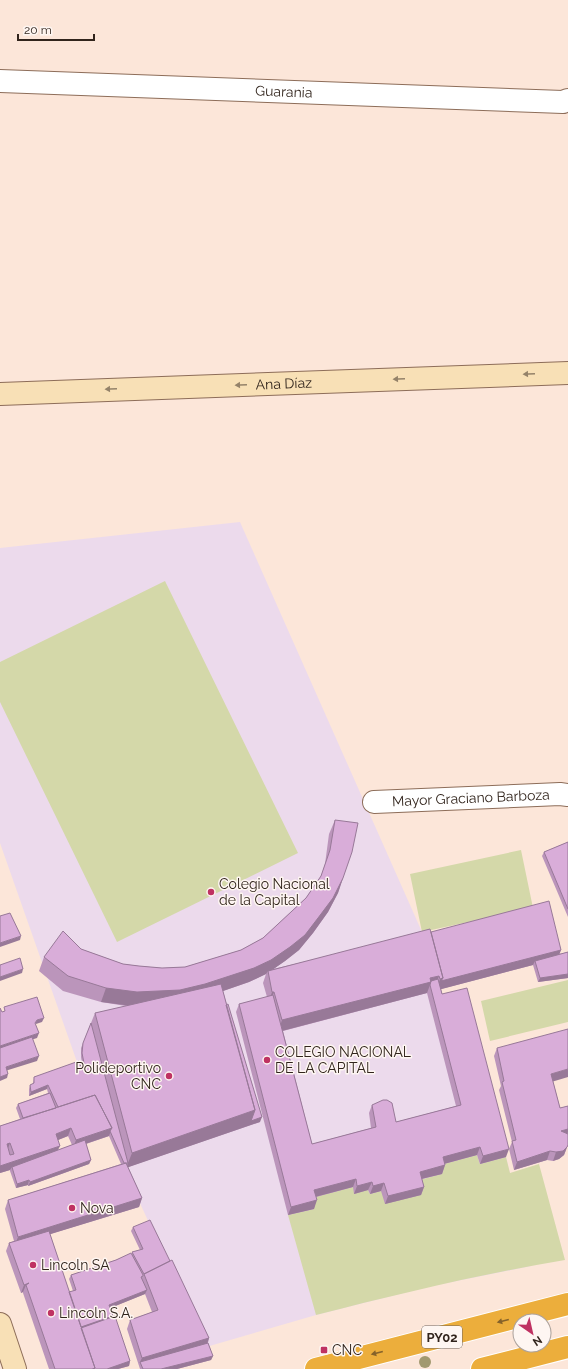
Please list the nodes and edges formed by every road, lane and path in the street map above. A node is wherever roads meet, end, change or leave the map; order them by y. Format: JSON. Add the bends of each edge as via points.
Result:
{"nodes":[{"id":1,"x":0,"y":81,"type":"edge"},
{"id":2,"x":568,"y":100,"type":"edge"},
{"id":3,"x":568,"y":373,"type":"edge"},
{"id":4,"x":0,"y":394,"type":"edge"},
{"id":5,"x":568,"y":794,"type":"edge"},
{"id":6,"x":374,"y":802,"type":"dead end"},
{"id":7,"x":568,"y":1304,"type":"edge"},
{"id":8,"x":0,"y":1324,"type":"edge"},
{"id":9,"x":568,"y":1347,"type":"edge"},
{"id":10,"x":15,"y":1369,"type":"edge"},
{"id":11,"x":316,"y":1369,"type":"edge"},
{"id":12,"x":482,"y":1369,"type":"edge"}],
"edges":[{"from":1,"to":2,"type":"street","name":"Guarania"},
{"from":3,"to":4,"type":"main road","name":"Ana Díaz","one_way":true},
{"from":5,"to":6,"type":"street","name":"Mayor Graciano Barboza"},
{"from":7,"to":11,"type":"highway","number":"PY02","one_way":true},
{"from":8,"to":10,"type":"main road"},
{"from":9,"to":12,"type":"highway"}]}
